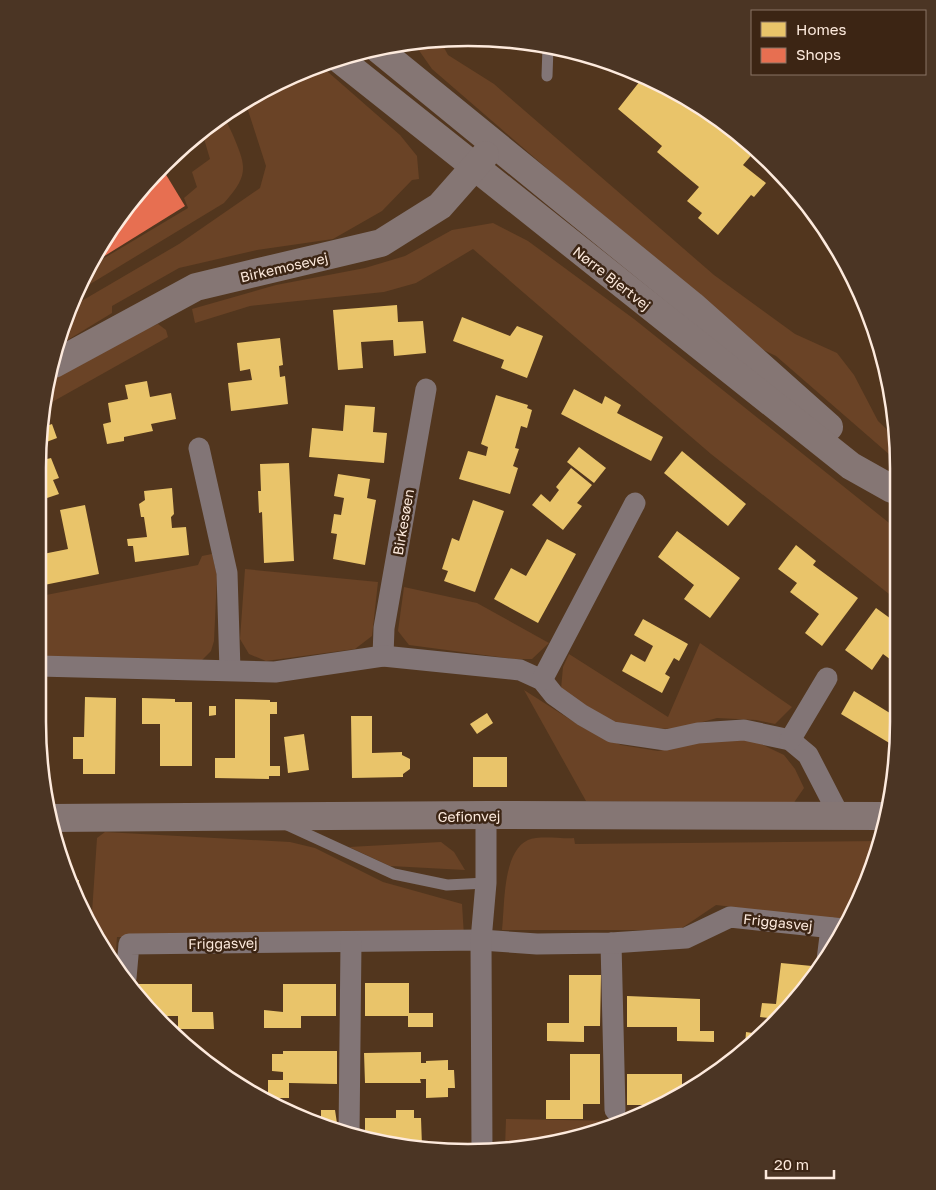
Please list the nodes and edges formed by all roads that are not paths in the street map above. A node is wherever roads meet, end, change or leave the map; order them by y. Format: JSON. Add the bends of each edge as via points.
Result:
{"nodes":[{"id":1,"x":385,"y":54,"type":"edge"},
{"id":2,"x":548,"y":54,"type":"edge"},
{"id":3,"x":349,"y":64,"type":"edge"},
{"id":4,"x":546,"y":76,"type":"dead end"},
{"id":5,"x":494,"y":144,"type":"junction"},
{"id":6,"x":473,"y":168,"type":"junction"},
{"id":7,"x":61,"y":360,"type":"edge"},
{"id":8,"x":426,"y":389,"type":"dead end"},
{"id":9,"x":199,"y":448,"type":"dead end"},
{"id":10,"x":890,"y":487,"type":"edge"},
{"id":11,"x":890,"y":489,"type":"edge"},
{"id":12,"x":635,"y":503,"type":"dead end"},
{"id":13,"x":383,"y":656,"type":"junction"},
{"id":14,"x":46,"y":666,"type":"edge"},
{"id":15,"x":230,"y":670,"type":"junction"},
{"id":16,"x":827,"y":678,"type":"dead end"},
{"id":17,"x":542,"y":680,"type":"junction"},
{"id":18,"x":790,"y":740,"type":"junction"},
{"id":19,"x":486,"y":815,"type":"junction"},
{"id":20,"x":839,"y":815,"type":"junction"},
{"id":21,"x":879,"y":816,"type":"edge"},
{"id":22,"x":58,"y":818,"type":"edge"},
{"id":23,"x":269,"y":818,"type":"junction"},
{"id":24,"x":486,"y":883,"type":"junction"},
{"id":25,"x":835,"y":929,"type":"edge"},
{"id":26,"x":481,"y":940,"type":"junction"},
{"id":27,"x":351,"y":942,"type":"junction"},
{"id":28,"x":611,"y":943,"type":"junction"},
{"id":29,"x":127,"y":970,"type":"edge"},
{"id":30,"x":615,"y":1110,"type":"dead end"},
{"id":31,"x":349,"y":1126,"type":"edge"},
{"id":32,"x":482,"y":1144,"type":"edge"}],
"edges":[{"from":1,"to":5,"type":"main road","name":"Nørre Bjertvej"},
{"from":2,"to":4,"type":"lane"},
{"from":3,"to":6,"type":"main road","name":"Nørre Bjertvej"},
{"from":5,"to":6,"type":"main road","name":"Birkemosevej"},
{"from":5,"to":10,"type":"main road","name":"Nørre Bjertvej","via":[[692,305],[857,453]]},
{"from":6,"to":7,"type":"main road","name":"Birkemosevej","via":[[440,206],[382,243],[196,286]]},
{"from":6,"to":11,"type":"main road","name":"Nørre Bjertvej","via":[[851,466]]},
{"from":8,"to":13,"type":"street","name":"Birkesøen","via":[[384,628]]},
{"from":9,"to":15,"type":"street","via":[[227,573]]},
{"from":12,"to":17,"type":"street"},
{"from":13,"to":15,"type":"street","via":[[275,672]]},
{"from":13,"to":17,"type":"street","via":[[520,670]]},
{"from":14,"to":15,"type":"street"},
{"from":16,"to":18,"type":"street"},
{"from":17,"to":18,"type":"street","via":[[568,705],[612,732],[666,740],[744,730]]},
{"from":18,"to":20,"type":"street","via":[[808,755]]},
{"from":19,"to":20,"type":"main road","name":"Gefionvej"},
{"from":19,"to":23,"type":"main road","name":"Gefionvej"},
{"from":19,"to":24,"type":"street"},
{"from":20,"to":21,"type":"main road","name":"Gefionvej"},
{"from":22,"to":23,"type":"main road","name":"Gefionvej"},
{"from":23,"to":24,"type":"lane","via":[[394,874],[447,885]]},
{"from":24,"to":26,"type":"street"},
{"from":25,"to":28,"type":"street","name":"Friggasvej","via":[[730,917],[686,938]]},
{"from":26,"to":27,"type":"street","name":"Friggasvej"},
{"from":26,"to":28,"type":"street","name":"Friggasvej","via":[[537,944]]},
{"from":26,"to":32,"type":"street"},
{"from":27,"to":29,"type":"street","name":"Friggasvej","via":[[129,944]]},
{"from":27,"to":31,"type":"street"},
{"from":28,"to":30,"type":"street"}]}
